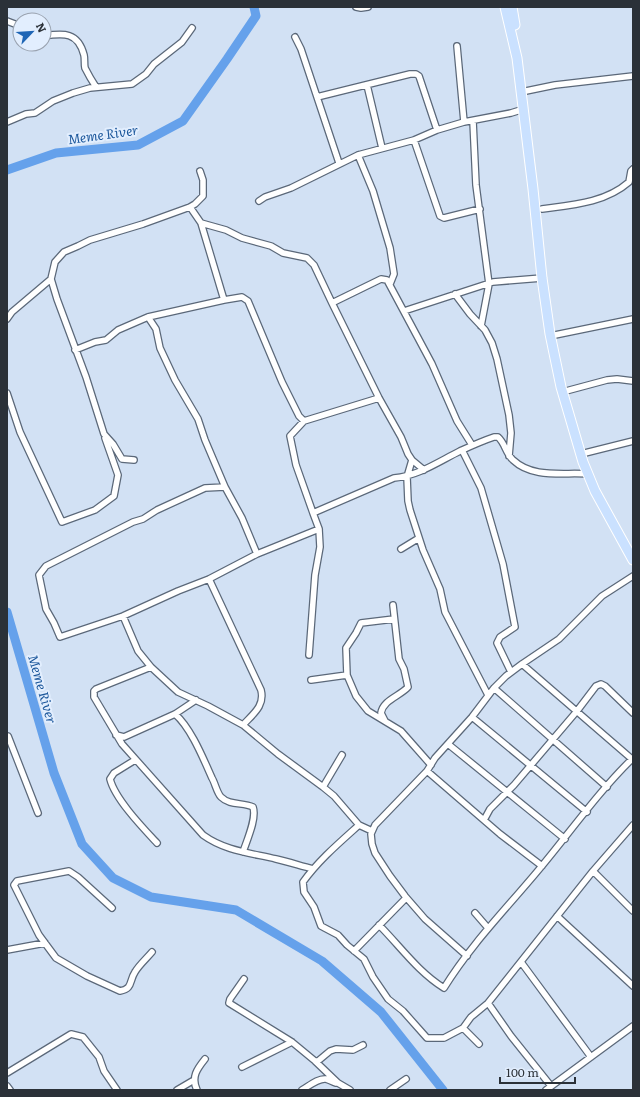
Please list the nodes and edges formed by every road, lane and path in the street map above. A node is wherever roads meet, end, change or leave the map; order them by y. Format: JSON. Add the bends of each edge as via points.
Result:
{"nodes":[{"id":1,"x":356,"y":7,"type":"edge"},
{"id":2,"x":368,"y":7,"type":"edge"},
{"id":3,"x":505,"y":7,"type":"edge"},
{"id":4,"x":512,"y":7,"type":"edge"},
{"id":5,"x":192,"y":28,"type":"dead end"},
{"id":6,"x":52,"y":35,"type":"edge"},
{"id":7,"x":295,"y":37,"type":"dead end"},
{"id":8,"x":457,"y":46,"type":"dead end"},
{"id":9,"x":633,"y":76,"type":"edge"},
{"id":10,"x":367,"y":85,"type":"junction"},
{"id":11,"x":96,"y":87,"type":"junction"},
{"id":12,"x":526,"y":91,"type":"junction"},
{"id":13,"x":317,"y":97,"type":"junction"},
{"id":14,"x":524,"y":109,"type":"junction"},
{"id":15,"x":473,"y":121,"type":"junction"},
{"id":16,"x":7,"y":122,"type":"edge"},
{"id":17,"x":464,"y":122,"type":"junction"},
{"id":18,"x":437,"y":130,"type":"junction"},
{"id":19,"x":414,"y":140,"type":"junction"},
{"id":20,"x":382,"y":148,"type":"junction"},
{"id":21,"x":358,"y":155,"type":"junction"},
{"id":22,"x":339,"y":164,"type":"junction"},
{"id":23,"x":633,"y":169,"type":"edge"},
{"id":24,"x":200,"y":171,"type":"dead end"},
{"id":25,"x":259,"y":201,"type":"dead end"},
{"id":26,"x":190,"y":207,"type":"junction"},
{"id":27,"x":480,"y":209,"type":"junction"},
{"id":28,"x":542,"y":209,"type":"junction"},
{"id":29,"x":201,"y":223,"type":"junction"},
{"id":30,"x":542,"y":278,"type":"junction"},
{"id":31,"x":51,"y":279,"type":"junction"},
{"id":32,"x":390,"y":284,"type":"junction"},
{"id":33,"x":489,"y":284,"type":"junction"},
{"id":34,"x":455,"y":294,"type":"junction"},
{"id":35,"x":224,"y":300,"type":"junction"},
{"id":36,"x":332,"y":303,"type":"junction"},
{"id":37,"x":404,"y":311,"type":"junction"},
{"id":38,"x":148,"y":317,"type":"junction"},
{"id":39,"x":7,"y":319,"type":"edge"},
{"id":40,"x":633,"y":319,"type":"edge"},
{"id":41,"x":481,"y":326,"type":"junction"},
{"id":42,"x":555,"y":335,"type":"junction"},
{"id":43,"x":75,"y":350,"type":"junction"},
{"id":44,"x":633,"y":381,"type":"edge"},
{"id":45,"x":566,"y":391,"type":"junction"},
{"id":46,"x":7,"y":393,"type":"edge"},
{"id":47,"x":379,"y":398,"type":"junction"},
{"id":48,"x":304,"y":421,"type":"junction"},
{"id":49,"x":104,"y":434,"type":"junction"},
{"id":50,"x":633,"y":441,"type":"edge"},
{"id":51,"x":472,"y":445,"type":"junction"},
{"id":52,"x":462,"y":450,"type":"junction"},
{"id":53,"x":585,"y":453,"type":"junction"},
{"id":54,"x":509,"y":456,"type":"junction"},
{"id":55,"x":134,"y":460,"type":"dead end"},
{"id":56,"x":412,"y":460,"type":"junction"},
{"id":57,"x":424,"y":470,"type":"junction"},
{"id":58,"x":588,"y":474,"type":"junction"},
{"id":59,"x":407,"y":477,"type":"junction"},
{"id":60,"x":225,"y":488,"type":"junction"},
{"id":61,"x":312,"y":512,"type":"junction"},
{"id":62,"x":318,"y":529,"type":"junction"},
{"id":63,"x":419,"y":538,"type":"junction"},
{"id":64,"x":401,"y":549,"type":"dead end"},
{"id":65,"x":257,"y":554,"type":"junction"},
{"id":66,"x":633,"y":554,"type":"edge"},
{"id":67,"x":633,"y":560,"type":"edge"},
{"id":68,"x":633,"y":576,"type":"edge"},
{"id":69,"x":210,"y":579,"type":"junction"},
{"id":70,"x":393,"y":605,"type":"dead end"},
{"id":71,"x":123,"y":616,"type":"junction"},
{"id":72,"x":394,"y":618,"type":"junction"},
{"id":73,"x":309,"y":655,"type":"dead end"},
{"id":74,"x":522,"y":664,"type":"junction"},
{"id":75,"x":151,"y":667,"type":"junction"},
{"id":76,"x":511,"y":672,"type":"junction"},
{"id":77,"x":347,"y":675,"type":"junction"},
{"id":78,"x":310,"y":680,"type":"dead end"},
{"id":79,"x":494,"y":688,"type":"junction"},
{"id":80,"x":488,"y":696,"type":"junction"},
{"id":81,"x":196,"y":700,"type":"junction"},
{"id":82,"x":577,"y":711,"type":"junction"},
{"id":83,"x":633,"y":713,"type":"edge"},
{"id":84,"x":175,"y":714,"type":"junction"},
{"id":85,"x":472,"y":717,"type":"junction"},
{"id":86,"x":386,"y":721,"type":"junction"},
{"id":87,"x":243,"y":725,"type":"junction"},
{"id":88,"x":115,"y":734,"type":"junction"},
{"id":89,"x":7,"y":736,"type":"edge"},
{"id":90,"x":124,"y":737,"type":"junction"},
{"id":91,"x":552,"y":740,"type":"junction"},
{"id":92,"x":122,"y":744,"type":"junction"},
{"id":93,"x":448,"y":744,"type":"junction"},
{"id":94,"x":342,"y":754,"type":"dead end"},
{"id":95,"x":633,"y":759,"type":"edge"},
{"id":96,"x":135,"y":760,"type":"junction"},
{"id":97,"x":431,"y":765,"type":"junction"},
{"id":98,"x":529,"y":766,"type":"junction"},
{"id":99,"x":427,"y":771,"type":"junction"},
{"id":100,"x":323,"y":787,"type":"junction"},
{"id":101,"x":607,"y":787,"type":"junction"},
{"id":102,"x":507,"y":792,"type":"junction"},
{"id":103,"x":587,"y":812,"type":"junction"},
{"id":104,"x":38,"y":813,"type":"dead end"},
{"id":105,"x":484,"y":820,"type":"junction"},
{"id":106,"x":359,"y":825,"type":"junction"},
{"id":107,"x":633,"y":825,"type":"edge"},
{"id":108,"x":372,"y":831,"type":"junction"},
{"id":109,"x":564,"y":839,"type":"junction"},
{"id":110,"x":157,"y":843,"type":"dead end"},
{"id":111,"x":243,"y":852,"type":"junction"},
{"id":112,"x":542,"y":866,"type":"junction"},
{"id":113,"x":313,"y":868,"type":"junction"},
{"id":114,"x":593,"y":871,"type":"junction"},
{"id":115,"x":406,"y":898,"type":"junction"},
{"id":116,"x":112,"y":908,"type":"dead end"},
{"id":117,"x":633,"y":910,"type":"edge"},
{"id":118,"x":475,"y":914,"type":"dead end"},
{"id":119,"x":557,"y":916,"type":"junction"},
{"id":120,"x":378,"y":925,"type":"junction"},
{"id":121,"x":488,"y":928,"type":"junction"},
{"id":122,"x":45,"y":943,"type":"junction"},
{"id":123,"x":7,"y":950,"type":"edge"},
{"id":124,"x":354,"y":951,"type":"junction"},
{"id":125,"x":152,"y":952,"type":"dead end"},
{"id":126,"x":467,"y":956,"type":"junction"},
{"id":127,"x":521,"y":962,"type":"junction"},
{"id":128,"x":244,"y":979,"type":"dead end"},
{"id":129,"x":633,"y":986,"type":"edge"},
{"id":130,"x":488,"y":1003,"type":"junction"},
{"id":131,"x":463,"y":1028,"type":"junction"},
{"id":132,"x":632,"y":1028,"type":"edge"},
{"id":133,"x":292,"y":1042,"type":"junction"},
{"id":134,"x":479,"y":1044,"type":"dead end"},
{"id":135,"x":363,"y":1045,"type":"dead end"},
{"id":136,"x":591,"y":1057,"type":"junction"},
{"id":137,"x":205,"y":1059,"type":"dead end"},
{"id":138,"x":315,"y":1061,"type":"junction"},
{"id":139,"x":242,"y":1067,"type":"dead end"},
{"id":140,"x":7,"y":1074,"type":"edge"},
{"id":141,"x":406,"y":1079,"type":"dead end"},
{"id":142,"x":194,"y":1080,"type":"junction"},
{"id":143,"x":338,"y":1083,"type":"junction"},
{"id":144,"x":7,"y":1086,"type":"edge"},
{"id":145,"x":548,"y":1088,"type":"edge"},
{"id":146,"x":10,"y":1090,"type":"edge"},
{"id":147,"x":117,"y":1090,"type":"edge"},
{"id":148,"x":177,"y":1090,"type":"edge"},
{"id":149,"x":197,"y":1090,"type":"edge"},
{"id":150,"x":302,"y":1090,"type":"edge"},
{"id":151,"x":350,"y":1090,"type":"edge"},
{"id":152,"x":390,"y":1090,"type":"edge"}],
"edges":[{"from":1,"to":2,"type":"street"},
{"from":3,"to":14,"type":"main road","via":[[517,58]]},
{"from":4,"to":12,"type":"main road","via":[[522,53]]},
{"from":5,"to":11,"type":"street","via":[[182,42],[132,84]]},
{"from":6,"to":11,"type":"street","via":[[73,37],[80,43],[85,66]]},
{"from":7,"to":13,"type":"street"},
{"from":8,"to":17,"type":"street"},
{"from":9,"to":12,"type":"street"},
{"from":10,"to":13,"type":"street"},
{"from":10,"to":18,"type":"street","via":[[416,74]]},
{"from":10,"to":20,"type":"street"},
{"from":11,"to":16,"type":"street","via":[[73,93],[53,101],[35,113]]},
{"from":12,"to":28,"type":"main road"},
{"from":13,"to":22,"type":"street"},
{"from":14,"to":15,"type":"street"},
{"from":14,"to":30,"type":"main road"},
{"from":15,"to":17,"type":"street"},
{"from":15,"to":27,"type":"street","via":[[476,185]]},
{"from":17,"to":18,"type":"street"},
{"from":18,"to":19,"type":"street"},
{"from":19,"to":20,"type":"street"},
{"from":19,"to":27,"type":"street","via":[[440,216],[444,218]]},
{"from":20,"to":21,"type":"street"},
{"from":21,"to":22,"type":"street"},
{"from":21,"to":32,"type":"street","via":[[373,191],[390,248],[394,274]]},
{"from":22,"to":25,"type":"street"},
{"from":23,"to":28,"type":"street","via":[[629,182],[621,190],[592,202]]},
{"from":24,"to":26,"type":"street","via":[[203,196]]},
{"from":26,"to":29,"type":"street"},
{"from":26,"to":31,"type":"street","via":[[90,240],[64,252],[55,262]]},
{"from":27,"to":33,"type":"street"},
{"from":28,"to":42,"type":"main road"},
{"from":29,"to":35,"type":"street"},
{"from":29,"to":36,"type":"street","via":[[271,246],[283,253],[307,258],[314,265]]},
{"from":30,"to":33,"type":"street"},
{"from":30,"to":58,"type":"main road","via":[[560,387]]},
{"from":31,"to":39,"type":"street"},
{"from":31,"to":43,"type":"street"},
{"from":32,"to":36,"type":"street","via":[[387,280],[381,279]]},
{"from":32,"to":37,"type":"street"},
{"from":33,"to":34,"type":"street"},
{"from":33,"to":41,"type":"street"},
{"from":34,"to":37,"type":"street"},
{"from":34,"to":41,"type":"street"},
{"from":35,"to":38,"type":"street"},
{"from":35,"to":48,"type":"street","via":[[242,297],[248,301],[282,382]]},
{"from":36,"to":47,"type":"street"},
{"from":37,"to":51,"type":"street","via":[[432,364],[457,421]]},
{"from":38,"to":43,"type":"street","via":[[118,330],[106,340]]},
{"from":38,"to":60,"type":"street","via":[[156,329],[160,348],[175,380],[198,419]]},
{"from":40,"to":42,"type":"street"},
{"from":41,"to":54,"type":"street","via":[[492,342],[497,359],[509,415]]},
{"from":42,"to":45,"type":"main road"},
{"from":43,"to":49,"type":"street"},
{"from":44,"to":45,"type":"street","via":[[607,380]]},
{"from":45,"to":53,"type":"main road"},
{"from":46,"to":49,"type":"street","via":[[20,432],[62,522],[95,510],[114,496],[118,475]]},
{"from":47,"to":48,"type":"street"},
{"from":47,"to":56,"type":"street"},
{"from":48,"to":61,"type":"street","via":[[290,436],[296,466]]},
{"from":49,"to":55,"type":"street","via":[[122,458]]},
{"from":50,"to":53,"type":"street"},
{"from":51,"to":52,"type":"street"},
{"from":51,"to":54,"type":"street","via":[[498,437]]},
{"from":52,"to":57,"type":"street"},
{"from":52,"to":76,"type":"street","via":[[481,488],[503,564],[515,627],[500,637],[497,643]]},
{"from":53,"to":66,"type":"main road","via":[[598,491]]},
{"from":54,"to":58,"type":"street","via":[[517,464],[537,472],[559,475]]},
{"from":56,"to":57,"type":"street"},
{"from":56,"to":59,"type":"street"},
{"from":57,"to":59,"type":"street"},
{"from":58,"to":67,"type":"main road"},
{"from":59,"to":61,"type":"street","via":[[394,478]]},
{"from":59,"to":63,"type":"street","via":[[408,501]]},
{"from":60,"to":65,"type":"street","via":[[242,518]]},
{"from":60,"to":71,"type":"street","via":[[205,488],[157,510],[46,566],[39,575],[46,609],[60,638]]},
{"from":61,"to":62,"type":"street"},
{"from":62,"to":65,"type":"street"},
{"from":62,"to":73,"type":"street","via":[[320,547],[314,575]]},
{"from":63,"to":64,"type":"street"},
{"from":63,"to":80,"type":"street","via":[[440,589],[445,612]]},
{"from":65,"to":69,"type":"street"},
{"from":68,"to":74,"type":"street","via":[[602,596],[559,639]]},
{"from":69,"to":71,"type":"street","via":[[178,590]]},
{"from":69,"to":87,"type":"street","via":[[261,690],[260,705]]},
{"from":70,"to":72,"type":"street"},
{"from":71,"to":75,"type":"street","via":[[138,651]]},
{"from":72,"to":77,"type":"street","via":[[361,623],[346,648]]},
{"from":72,"to":86,"type":"street","via":[[399,659],[408,687],[382,708],[381,713]]},
{"from":74,"to":76,"type":"street"},
{"from":74,"to":82,"type":"street"},
{"from":75,"to":81,"type":"street","via":[[178,692]]},
{"from":75,"to":88,"type":"street","via":[[94,691],[94,697]]},
{"from":76,"to":79,"type":"street"},
{"from":77,"to":78,"type":"street"},
{"from":77,"to":86,"type":"street","via":[[356,696],[368,712]]},
{"from":79,"to":80,"type":"street"},
{"from":79,"to":91,"type":"street"},
{"from":80,"to":85,"type":"street"},
{"from":81,"to":84,"type":"street"},
{"from":81,"to":87,"type":"street"},
{"from":82,"to":83,"type":"street","via":[[596,686],[601,684]]},
{"from":82,"to":91,"type":"street"},
{"from":82,"to":95,"type":"street"},
{"from":84,"to":90,"type":"street"},
{"from":84,"to":111,"type":"street","via":[[183,721],[220,797],[231,804],[249,805],[255,811]]},
{"from":85,"to":93,"type":"street"},
{"from":85,"to":98,"type":"street"},
{"from":86,"to":97,"type":"street","via":[[401,731]]},
{"from":87,"to":100,"type":"street"},
{"from":88,"to":90,"type":"street"},
{"from":88,"to":92,"type":"street"},
{"from":89,"to":104,"type":"street"},
{"from":90,"to":92,"type":"street"},
{"from":91,"to":98,"type":"street"},
{"from":91,"to":101,"type":"street"},
{"from":92,"to":96,"type":"street"},
{"from":93,"to":97,"type":"street"},
{"from":93,"to":102,"type":"street"},
{"from":94,"to":100,"type":"street"},
{"from":95,"to":101,"type":"street"},
{"from":96,"to":110,"type":"street","via":[[114,773],[110,779],[127,808]]},
{"from":96,"to":111,"type":"street","via":[[203,835],[225,847]]},
{"from":97,"to":99,"type":"street"},
{"from":98,"to":102,"type":"street"},
{"from":98,"to":103,"type":"street"},
{"from":99,"to":105,"type":"street"},
{"from":99,"to":108,"type":"street"},
{"from":100,"to":106,"type":"street"},
{"from":101,"to":103,"type":"street"},
{"from":102,"to":105,"type":"street","via":[[490,809]]},
{"from":102,"to":109,"type":"street"},
{"from":103,"to":109,"type":"street"},
{"from":105,"to":112,"type":"street"},
{"from":106,"to":108,"type":"street"},
{"from":106,"to":113,"type":"street"},
{"from":107,"to":114,"type":"street"},
{"from":108,"to":115,"type":"street","via":[[375,853]]},
{"from":109,"to":112,"type":"street"},
{"from":111,"to":113,"type":"street"},
{"from":112,"to":121,"type":"street"},
{"from":113,"to":124,"type":"street","via":[[303,882],[304,892],[314,907],[321,926],[338,935]]},
{"from":114,"to":117,"type":"street"},
{"from":114,"to":119,"type":"street"},
{"from":115,"to":120,"type":"street"},
{"from":115,"to":126,"type":"street","via":[[425,919]]},
{"from":116,"to":122,"type":"street","via":[[69,871],[17,881],[14,885],[27,914]]},
{"from":118,"to":121,"type":"street"},
{"from":119,"to":127,"type":"street"},
{"from":119,"to":129,"type":"street"},
{"from":120,"to":124,"type":"street"},
{"from":120,"to":126,"type":"street","via":[[444,988]]},
{"from":121,"to":126,"type":"street"},
{"from":122,"to":123,"type":"street"},
{"from":122,"to":125,"type":"street","via":[[56,958],[120,991],[127,989],[134,972]]},
{"from":124,"to":131,"type":"street","via":[[364,959],[388,999],[404,1011],[427,1038],[444,1038]]},
{"from":127,"to":130,"type":"street"},
{"from":127,"to":136,"type":"street"},
{"from":128,"to":133,"type":"street","via":[[230,999],[230,1003]]},
{"from":130,"to":131,"type":"street","via":[[471,1017]]},
{"from":130,"to":145,"type":"street"},
{"from":131,"to":134,"type":"street"},
{"from":132,"to":136,"type":"street"},
{"from":133,"to":138,"type":"street"},
{"from":133,"to":139,"type":"street"},
{"from":135,"to":138,"type":"street","via":[[353,1050],[336,1049]]},
{"from":136,"to":145,"type":"street"},
{"from":137,"to":142,"type":"street","via":[[197,1069]]},
{"from":138,"to":143,"type":"street"},
{"from":140,"to":147,"type":"street","via":[[70,1034],[83,1036],[99,1057],[104,1071]]},
{"from":141,"to":152,"type":"street"},
{"from":142,"to":148,"type":"street"},
{"from":142,"to":149,"type":"street"},
{"from":143,"to":150,"type":"street","via":[[323,1079]]},
{"from":143,"to":151,"type":"street"},
{"from":144,"to":146,"type":"street"}]}
